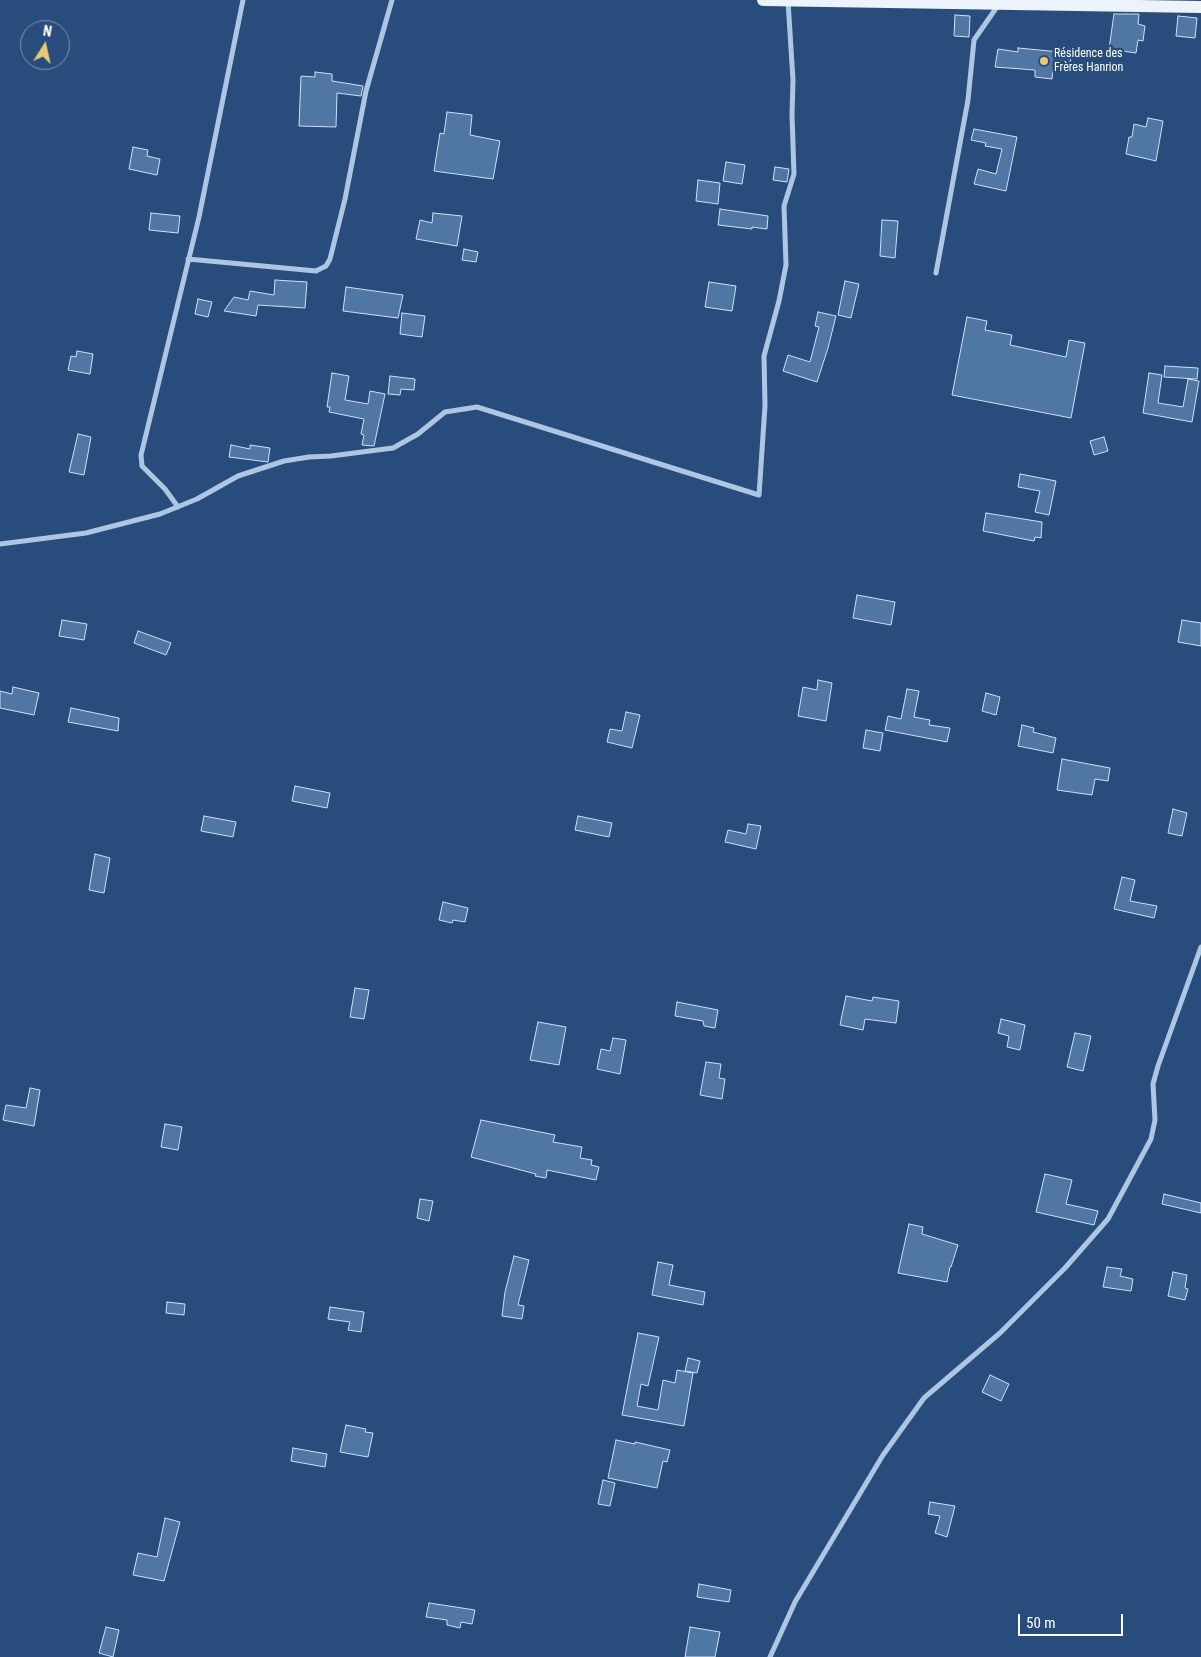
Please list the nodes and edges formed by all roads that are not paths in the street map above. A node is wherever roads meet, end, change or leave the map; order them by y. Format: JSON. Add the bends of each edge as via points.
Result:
{"nodes":[{"id":1,"x":243,"y":0,"type":"edge"},
{"id":2,"x":392,"y":0,"type":"edge"},
{"id":3,"x":764,"y":0,"type":"edge"},
{"id":4,"x":788,"y":1,"type":"edge"},
{"id":5,"x":999,"y":4,"type":"junction"},
{"id":6,"x":1201,"y":7,"type":"edge"},
{"id":7,"x":188,"y":259,"type":"junction"},
{"id":8,"x":936,"y":273,"type":"dead end"},
{"id":9,"x":178,"y":507,"type":"junction"},
{"id":10,"x":0,"y":544,"type":"edge"},
{"id":11,"x":1201,"y":947,"type":"edge"},
{"id":12,"x":770,"y":1657,"type":"edge"}],
"edges":[{"from":1,"to":7,"type":"street"},
{"from":2,"to":7,"type":"street","via":[[366,92],[345,199],[326,266],[316,271]]},
{"from":3,"to":4,"type":"main road"},
{"from":4,"to":5,"type":"main road"},
{"from":4,"to":9,"type":"street","via":[[794,174],[784,206],[786,265],[764,356],[765,406],[759,495],[477,407],[445,412],[418,434],[393,448],[284,461],[238,476]]},
{"from":5,"to":6,"type":"main road"},
{"from":5,"to":8,"type":"street","via":[[974,40],[968,100]]},
{"from":7,"to":9,"type":"street","via":[[141,461]]},
{"from":9,"to":10,"type":"street","via":[[86,533]]},
{"from":11,"to":12,"type":"street","via":[[1153,1084],[1155,1120],[1151,1139],[1108,1219],[1000,1333],[924,1398],[883,1455],[796,1602]]}]}
